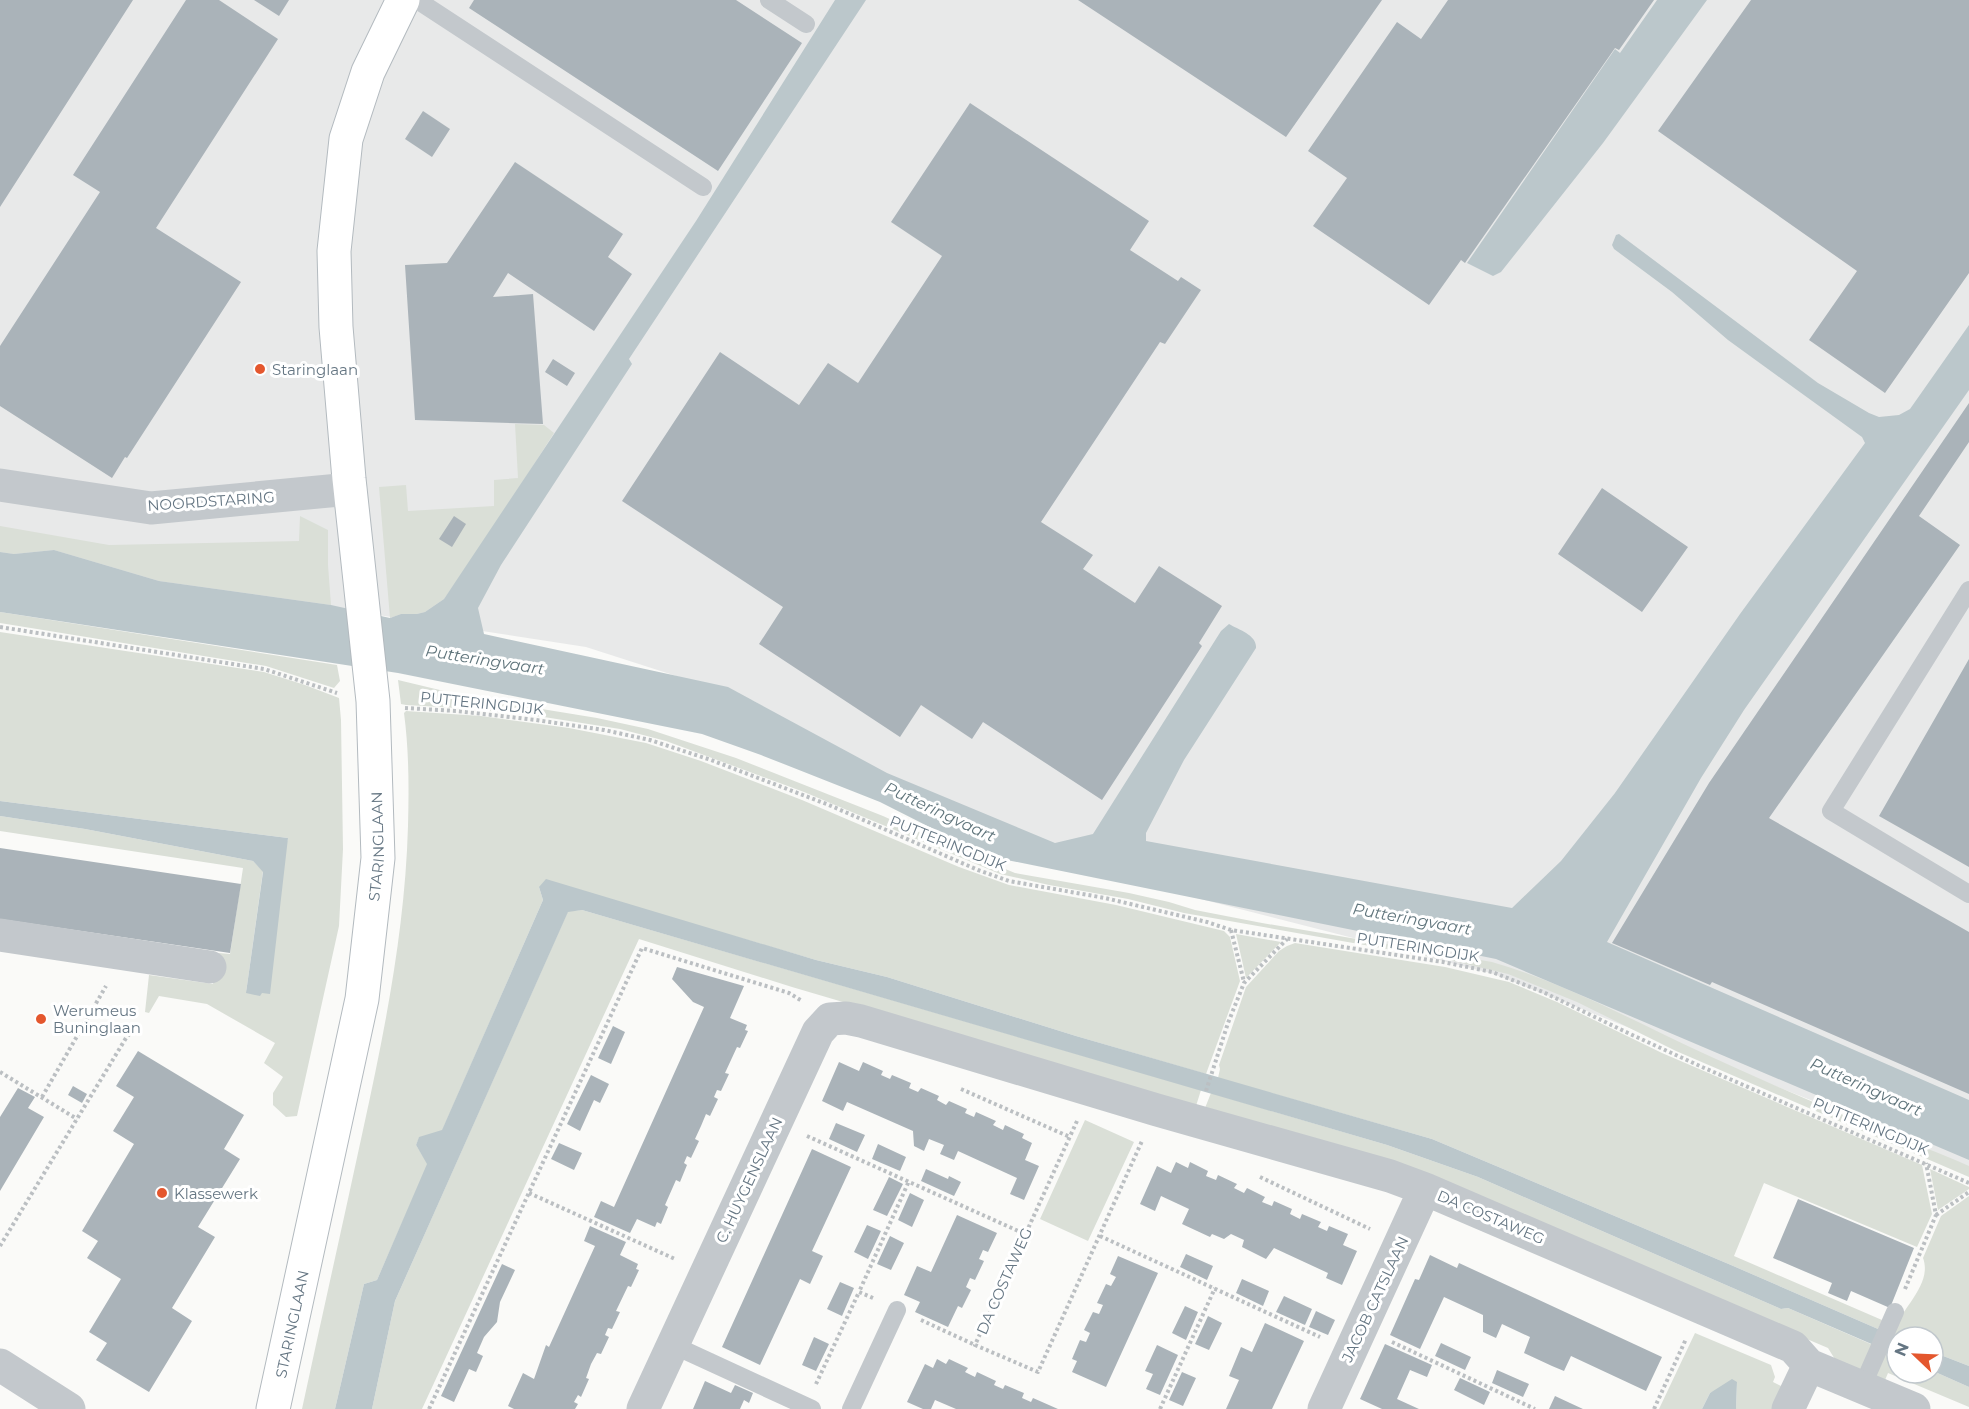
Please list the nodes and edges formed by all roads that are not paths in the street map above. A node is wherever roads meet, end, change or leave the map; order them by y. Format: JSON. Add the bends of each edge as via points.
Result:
{"nodes":[{"id":1,"x":403,"y":0,"type":"edge"},
{"id":2,"x":417,"y":0,"type":"edge"},
{"id":3,"x":769,"y":0,"type":"edge"},
{"id":4,"x":806,"y":24,"type":"dead end"},
{"id":5,"x":703,"y":187,"type":"dead end"},
{"id":6,"x":0,"y":484,"type":"edge"},
{"id":7,"x":351,"y":489,"type":"junction"},
{"id":8,"x":1969,"y":590,"type":"edge"},
{"id":9,"x":1969,"y":894,"type":"edge"},
{"id":10,"x":0,"y":935,"type":"edge"},
{"id":11,"x":210,"y":966,"type":"dead end"},
{"id":12,"x":830,"y":1019,"type":"joint"},
{"id":13,"x":1425,"y":1189,"type":"junction"},
{"id":14,"x":897,"y":1310,"type":"road end"},
{"id":15,"x":1893,"y":1316,"type":"dead end"},
{"id":16,"x":673,"y":1345,"type":"junction"},
{"id":17,"x":0,"y":1365,"type":"edge"},
{"id":18,"x":1809,"y":1365,"type":"junction"},
{"id":19,"x":1868,"y":1375,"type":"junction"},
{"id":20,"x":809,"y":1407,"type":"edge"},
{"id":21,"x":69,"y":1409,"type":"edge"},
{"id":22,"x":273,"y":1409,"type":"edge"},
{"id":23,"x":643,"y":1409,"type":"edge"},
{"id":24,"x":850,"y":1409,"type":"edge"},
{"id":25,"x":1324,"y":1409,"type":"edge"},
{"id":26,"x":1788,"y":1409,"type":"edge"},
{"id":27,"x":1914,"y":1409,"type":"edge"}],
"edges":[{"from":1,"to":7,"type":"street","name":"STARINGLAAN","via":[[368,72],[346,139],[334,262]]},
{"from":2,"to":5,"type":"lane"},
{"from":3,"to":4,"type":"lane"},
{"from":6,"to":7,"type":"street","name":"NOORDSTARING","via":[[151,507]]},
{"from":7,"to":22,"type":"street","name":"STARINGLAAN","via":[[372,689],[378,858],[362,999]]},
{"from":8,"to":9,"type":"lane","via":[[1831,811]]},
{"from":10,"to":11,"type":"street"},
{"from":12,"to":13,"type":"street","name":"DA COSTAWEG","via":[[861,1021]]},
{"from":12,"to":16,"type":"street","name":"C. HUYGENSLAAN","via":[[818,1032]]},
{"from":13,"to":18,"type":"street","name":"DA COSTAWEG","via":[[1793,1347]]},
{"from":13,"to":25,"type":"street","name":"JACOB CATSLAAN"},
{"from":14,"to":24,"type":"lane"},
{"from":15,"to":19,"type":"lane"},
{"from":16,"to":20,"type":"lane"},
{"from":16,"to":23,"type":"street","name":"C. HUYGENSLAAN"},
{"from":17,"to":21,"type":"street"},
{"from":18,"to":19,"type":"street"},
{"from":18,"to":26,"type":"street"},
{"from":19,"to":27,"type":"street"}]}
